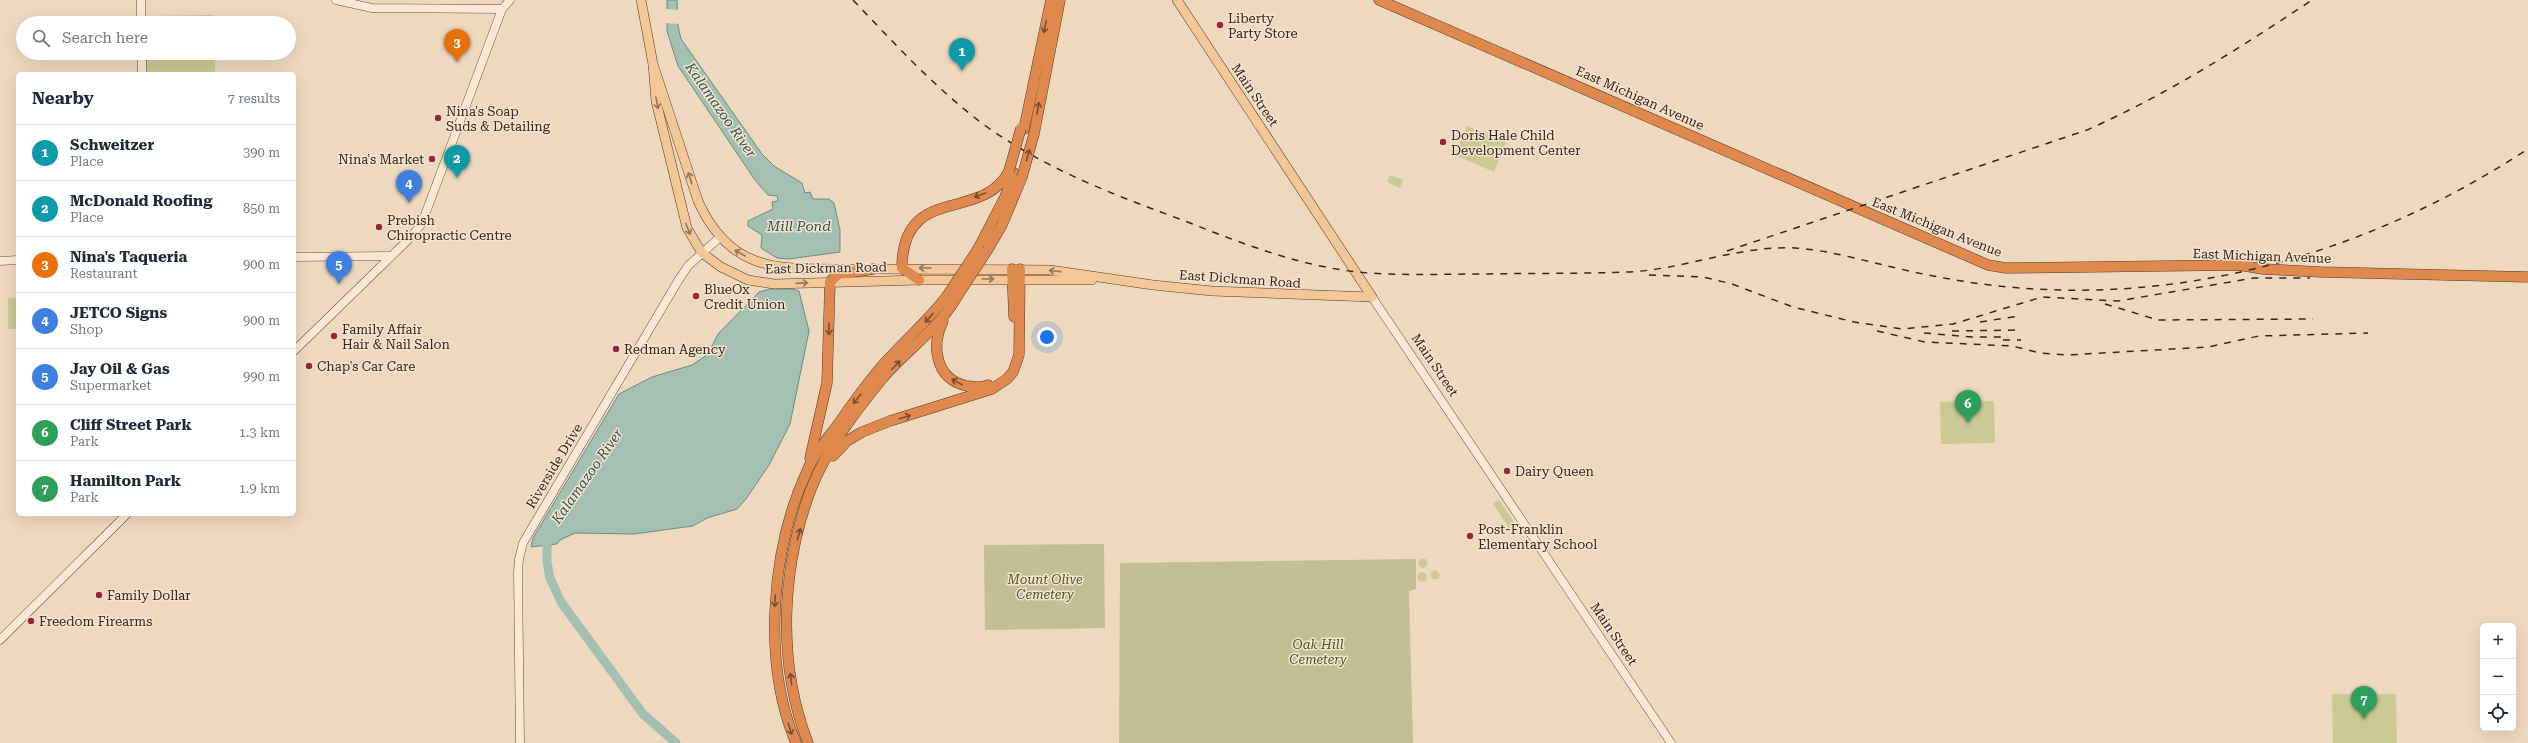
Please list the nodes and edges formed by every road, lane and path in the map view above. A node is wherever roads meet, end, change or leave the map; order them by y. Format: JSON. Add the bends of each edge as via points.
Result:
{"nodes":[{"id":1,"x":141,"y":0,"type":"edge"},
{"id":2,"x":336,"y":0,"type":"edge"},
{"id":3,"x":510,"y":0,"type":"edge"},
{"id":4,"x":641,"y":0,"type":"edge"},
{"id":5,"x":1051,"y":0,"type":"edge"},
{"id":6,"x":1060,"y":0,"type":"edge"},
{"id":7,"x":1064,"y":0,"type":"edge"},
{"id":8,"x":1177,"y":0,"type":"edge"},
{"id":9,"x":1379,"y":0,"type":"edge"},
{"id":10,"x":502,"y":10,"type":"junction"},
{"id":11,"x":1058,"y":13,"type":"junction"},
{"id":12,"x":141,"y":16,"type":"edge"},
{"id":13,"x":1044,"y":52,"type":"junction"},
{"id":14,"x":142,"y":60,"type":"edge"},
{"id":15,"x":653,"y":64,"type":"junction"},
{"id":16,"x":142,"y":72,"type":"edge"},
{"id":17,"x":1038,"y":82,"type":"junction"},
{"id":18,"x":1026,"y":127,"type":"junction"},
{"id":19,"x":1015,"y":173,"type":"junction"},
{"id":20,"x":720,"y":237,"type":"junction"},
{"id":21,"x":702,"y":252,"type":"junction"},
{"id":22,"x":391,"y":256,"type":"junction"},
{"id":23,"x":296,"y":257,"type":"edge"},
{"id":24,"x":16,"y":260,"type":"edge"},
{"id":25,"x":0,"y":261,"type":"edge"},
{"id":26,"x":902,"y":268,"type":"junction"},
{"id":27,"x":874,"y":269,"type":"junction"},
{"id":28,"x":1016,"y":274,"type":"junction"},
{"id":29,"x":2528,"y":277,"type":"edge"},
{"id":30,"x":919,"y":280,"type":"junction"},
{"id":31,"x":830,"y":282,"type":"junction"},
{"id":32,"x":952,"y":297,"type":"junction"},
{"id":33,"x":1372,"y":297,"type":"junction"},
{"id":34,"x":948,"y":312,"type":"junction"},
{"id":35,"x":296,"y":349,"type":"edge"},
{"id":36,"x":821,"y":469,"type":"junction"},
{"id":37,"x":807,"y":470,"type":"junction"},
{"id":38,"x":125,"y":516,"type":"edge"},
{"id":39,"x":0,"y":640,"type":"edge"},
{"id":40,"x":520,"y":743,"type":"edge"},
{"id":41,"x":796,"y":743,"type":"edge"},
{"id":42,"x":808,"y":743,"type":"edge"},
{"id":43,"x":1671,"y":743,"type":"edge"}],
"edges":[{"from":1,"to":12,"type":"street"},
{"from":2,"to":10,"type":"street","via":[[379,9]]},
{"from":3,"to":10,"type":"street"},
{"from":4,"to":15,"type":"main road","name":"East Dickman Road"},
{"from":5,"to":13,"type":"highway","one_way":true},
{"from":6,"to":11,"type":"highway"},
{"from":7,"to":11,"type":"highway"},
{"from":8,"to":33,"type":"main road","name":"Main Street"},
{"from":9,"to":29,"type":"highway","name":"East Michigan Avenue","via":[[1997,267],[2239,265],[2321,272]]},
{"from":10,"to":22,"type":"street","via":[[428,211],[416,232]]},
{"from":11,"to":13,"type":"highway"},
{"from":13,"to":17,"type":"highway"},
{"from":14,"to":16,"type":"street"},
{"from":20,"to":15,"type":"main road","name":"East Dickman Road","one_way":true,"via":[[704,216],[698,201]]},
{"from":15,"to":21,"type":"main road","name":"East Dickman Road","one_way":true,"via":[[656,101],[687,228]]},
{"from":18,"to":17,"type":"highway","one_way":true},
{"from":17,"to":18,"type":"highway"},
{"from":18,"to":19,"type":"highway","bridge":true},
{"from":18,"to":19,"type":"highway","bridge":true},
{"from":19,"to":26,"type":"highway","one_way":true,"via":[[986,194],[922,216],[908,233]]},
{"from":19,"to":32,"type":"highway","bridge":true,"via":[[1002,225]]},
{"from":20,"to":21,"type":"street","name":"Riverside Drive"},
{"from":27,"to":20,"type":"main road","name":"East Dickman Road","one_way":true,"via":[[776,267],[748,258],[730,248]]},
{"from":21,"to":31,"type":"main road","name":"East Dickman Road","one_way":true,"via":[[732,274],[748,280],[774,284]]},
{"from":21,"to":40,"type":"street","name":"Riverside Drive","via":[[678,281],[523,543],[518,572]]},
{"from":22,"to":23,"type":"street"},
{"from":22,"to":35,"type":"street"},
{"from":24,"to":25,"type":"street"},
{"from":26,"to":27,"type":"main road","name":"East Dickman Road"},
{"from":28,"to":26,"type":"main road","name":"East Dickman Road","one_way":true},
{"from":26,"to":30,"type":"highway"},
{"from":27,"to":31,"type":"highway","via":[[838,274]]},
{"from":30,"to":28,"type":"main road","name":"East Dickman Road","one_way":true},
{"from":28,"to":33,"type":"main road","name":"East Dickman Road","via":[[1107,279],[1247,293]]},
{"from":28,"to":34,"type":"highway","one_way":true,"via":[[1014,350],[1008,372],[998,380],[986,386],[973,387],[954,381],[942,370],[938,361],[936,341]]},
{"from":36,"to":28,"type":"highway","one_way":true,"via":[[848,441],[862,432],[992,389],[1013,372],[1020,346]]},
{"from":30,"to":31,"type":"main road","name":"East Dickman Road"},
{"from":31,"to":37,"type":"highway","one_way":true,"via":[[827,383],[822,414]]},
{"from":32,"to":34,"type":"highway"},
{"from":32,"to":37,"type":"highway","one_way":true,"via":[[881,368],[819,450]]},
{"from":33,"to":43,"type":"street","name":"Main Street"},
{"from":36,"to":34,"type":"highway","one_way":true,"via":[[853,417],[881,380]]},
{"from":42,"to":36,"type":"highway","one_way":true,"via":[[793,697],[787,591],[791,562],[806,506]]},
{"from":37,"to":41,"type":"highway","one_way":true,"via":[[793,506],[779,562],[774,625],[783,703]]},
{"from":38,"to":39,"type":"street"}]}
